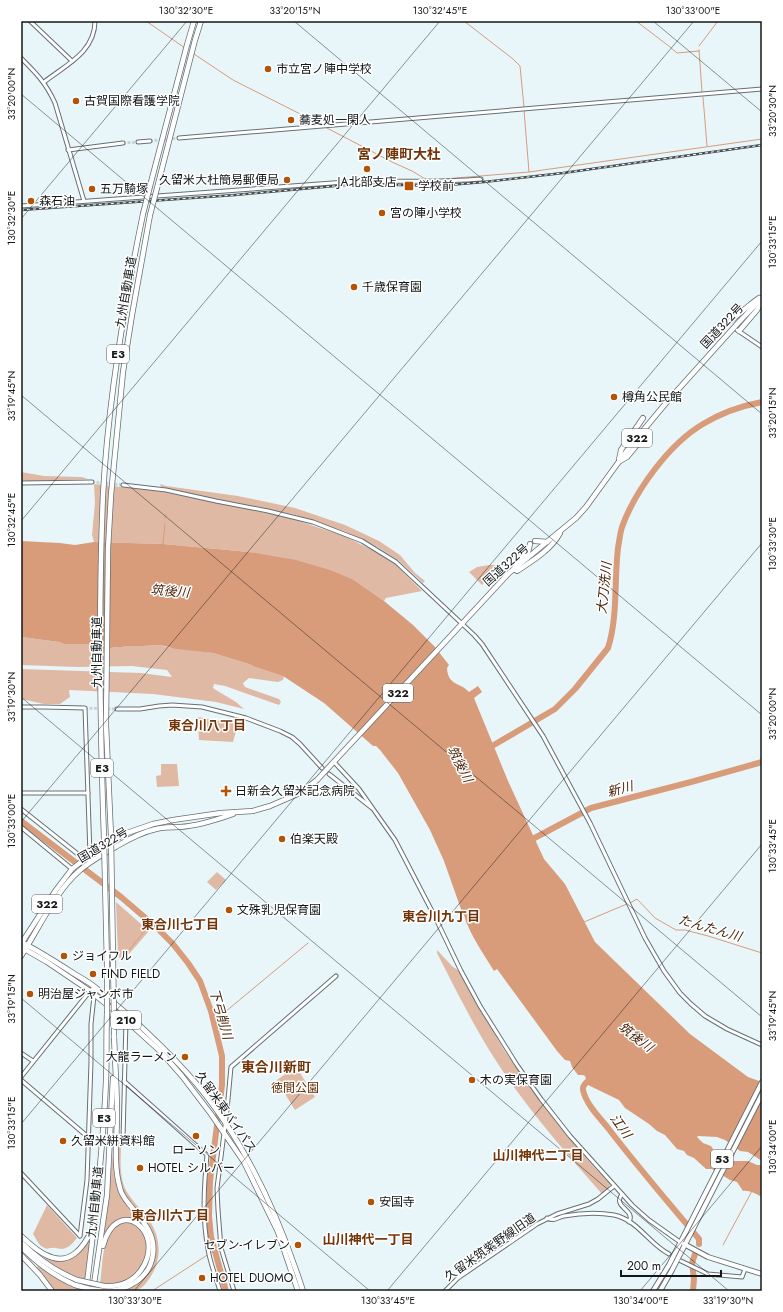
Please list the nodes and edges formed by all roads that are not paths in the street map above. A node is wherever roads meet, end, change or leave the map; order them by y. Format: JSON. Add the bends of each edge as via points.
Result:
{"nodes":[{"id":1,"x":30,"y":21,"type":"edge"},
{"id":2,"x":95,"y":21,"type":"edge"},
{"id":3,"x":194,"y":21,"type":"edge"},
{"id":4,"x":201,"y":21,"type":"edge"},
{"id":5,"x":21,"y":58,"type":"edge"},
{"id":6,"x":72,"y":61,"type":"junction"},
{"id":7,"x":44,"y":82,"type":"junction"},
{"id":8,"x":762,"y":89,"type":"edge"},
{"id":9,"x":179,"y":138,"type":"tunnel mouth"},
{"id":10,"x":150,"y":140,"type":"tunnel mouth"},
{"id":11,"x":138,"y":142,"type":"tunnel mouth"},
{"id":12,"x":123,"y":143,"type":"tunnel mouth"},
{"id":13,"x":68,"y":150,"type":"junction"},
{"id":14,"x":481,"y":179,"type":"dead end"},
{"id":15,"x":84,"y":201,"type":"junction"},
{"id":16,"x":21,"y":206,"type":"edge"},
{"id":17,"x":762,"y":299,"type":"edge"},
{"id":18,"x":730,"y":323,"type":"dead end"},
{"id":19,"x":738,"y":331,"type":"joint"},
{"id":20,"x":762,"y":347,"type":"edge"},
{"id":21,"x":643,"y":418,"type":"dead end"},
{"id":22,"x":648,"y":433,"type":"dead end"},
{"id":23,"x":618,"y":462,"type":"junction"},
{"id":24,"x":92,"y":482,"type":"tunnel mouth"},
{"id":25,"x":21,"y":483,"type":"edge"},
{"id":26,"x":123,"y":485,"type":"tunnel mouth"},
{"id":27,"x":562,"y":530,"type":"junction"},
{"id":28,"x":535,"y":541,"type":"dead end"},
{"id":29,"x":547,"y":542,"type":"junction"},
{"id":30,"x":530,"y":544,"type":"dead end"},
{"id":31,"x":514,"y":569,"type":"junction"},
{"id":32,"x":463,"y":623,"type":"junction"},
{"id":33,"x":21,"y":707,"type":"edge"},
{"id":34,"x":117,"y":709,"type":"tunnel mouth"},
{"id":35,"x":336,"y":760,"type":"junction"},
{"id":36,"x":322,"y":768,"type":"dead end"},
{"id":37,"x":329,"y":774,"type":"dead end"},
{"id":38,"x":21,"y":793,"type":"edge"},
{"id":39,"x":88,"y":793,"type":"junction"},
{"id":40,"x":21,"y":809,"type":"edge"},
{"id":41,"x":374,"y":810,"type":"junction"},
{"id":42,"x":238,"y":812,"type":"junction"},
{"id":43,"x":22,"y":829,"type":"edge"},
{"id":44,"x":90,"y":855,"type":"junction"},
{"id":45,"x":84,"y":860,"type":"junction"},
{"id":46,"x":92,"y":861,"type":"junction"},
{"id":47,"x":74,"y":868,"type":"junction"},
{"id":48,"x":23,"y":945,"type":"edge"},
{"id":49,"x":21,"y":956,"type":"edge"},
{"id":50,"x":336,"y":976,"type":"dead end"},
{"id":51,"x":96,"y":987,"type":"junction"},
{"id":52,"x":92,"y":993,"type":"junction"},
{"id":53,"x":126,"y":1020,"type":"junction"},
{"id":54,"x":114,"y":1036,"type":"junction"},
{"id":55,"x":762,"y":1045,"type":"edge"},
{"id":56,"x":21,"y":1053,"type":"edge"},
{"id":57,"x":33,"y":1061,"type":"junction"},
{"id":58,"x":21,"y":1078,"type":"edge"},
{"id":59,"x":124,"y":1081,"type":"junction"},
{"id":60,"x":762,"y":1082,"type":"edge"},
{"id":61,"x":762,"y":1094,"type":"edge"},
{"id":62,"x":225,"y":1123,"type":"junction"},
{"id":63,"x":224,"y":1132,"type":"junction"},
{"id":64,"x":88,"y":1138,"type":"junction"},
{"id":65,"x":123,"y":1139,"type":"dead end"},
{"id":66,"x":21,"y":1173,"type":"edge"},
{"id":67,"x":614,"y":1186,"type":"junction"},
{"id":68,"x":622,"y":1194,"type":"junction"},
{"id":69,"x":547,"y":1218,"type":"junction"},
{"id":70,"x":94,"y":1222,"type":"junction"},
{"id":71,"x":629,"y":1222,"type":"junction"},
{"id":72,"x":21,"y":1236,"type":"edge"},
{"id":73,"x":21,"y":1242,"type":"edge"},
{"id":74,"x":680,"y":1242,"type":"junction"},
{"id":75,"x":684,"y":1245,"type":"junction"},
{"id":76,"x":21,"y":1247,"type":"edge"},
{"id":77,"x":669,"y":1254,"type":"dead end"},
{"id":78,"x":21,"y":1255,"type":"edge"},
{"id":79,"x":98,"y":1259,"type":"junction"},
{"id":80,"x":681,"y":1261,"type":"dead end"},
{"id":81,"x":745,"y":1269,"type":"junction"},
{"id":82,"x":762,"y":1274,"type":"edge"},
{"id":83,"x":76,"y":1282,"type":"junction"},
{"id":84,"x":104,"y":1289,"type":"edge"},
{"id":85,"x":52,"y":1291,"type":"edge"},
{"id":86,"x":86,"y":1291,"type":"edge"},
{"id":87,"x":94,"y":1291,"type":"edge"},
{"id":88,"x":220,"y":1291,"type":"edge"},
{"id":89,"x":234,"y":1291,"type":"edge"},
{"id":90,"x":298,"y":1291,"type":"edge"},
{"id":91,"x":303,"y":1291,"type":"edge"},
{"id":92,"x":445,"y":1291,"type":"edge"},
{"id":93,"x":653,"y":1291,"type":"edge"},
{"id":94,"x":660,"y":1291,"type":"edge"}],
"edges":[{"from":1,"to":6,"type":"street"},
{"from":2,"to":6,"type":"street","via":[[91,43]]},
{"from":3,"to":70,"type":"highway","name":"九州自動車道","number":"E3","bridge":true,"via":[[144,214],[115,371],[103,495],[100,697],[107,1014],[106,1080]]},
{"from":4,"to":54,"type":"highway","name":"九州自動車道","number":"E3","bridge":true,"via":[[150,215],[123,372],[111,495],[106,725],[111,836]]},
{"from":5,"to":7,"type":"street"},
{"from":6,"to":7,"type":"street"},
{"from":7,"to":13,"type":"street","via":[[55,102]]},
{"from":8,"to":9,"type":"street"},
{"from":10,"to":11,"type":"street"},
{"from":12,"to":13,"type":"street"},
{"from":13,"to":15,"type":"street"},
{"from":14,"to":15,"type":"street","via":[[444,182],[353,182]]},
{"from":15,"to":16,"type":"street"},
{"from":17,"to":18,"type":"highway","via":[[751,304]]},
{"from":17,"to":19,"type":"highway","via":[[757,310]]},
{"from":17,"to":23,"type":"highway","name":"国道322号","number":"322","via":[[738,322],[666,403]]},
{"from":19,"to":20,"type":"street"},
{"from":21,"to":23,"type":"highway","via":[[621,450]]},
{"from":22,"to":23,"type":"highway"},
{"from":23,"to":27,"type":"highway","name":"国道322号","number":"322","via":[[586,507]]},
{"from":24,"to":25,"type":"street"},
{"from":26,"to":32,"type":"street","via":[[166,490],[268,511],[313,522],[344,534],[396,562]]},
{"from":27,"to":29,"type":"highway","name":"国道322号","number":"322"},
{"from":27,"to":31,"type":"highway","via":[[557,539],[539,555],[517,572]]},
{"from":28,"to":29,"type":"highway"},
{"from":29,"to":31,"type":"highway","name":"国道322号","number":"322"},
{"from":30,"to":31,"type":"highway","via":[[528,552]]},
{"from":31,"to":32,"type":"highway","name":"国道322号","number":"322"},
{"from":32,"to":35,"type":"highway","name":"国道322号","number":"322"},
{"from":32,"to":55,"type":"street","via":[[482,644],[539,729],[664,971],[685,998],[705,1016]]},
{"from":33,"to":39,"type":"street","via":[[85,708]]},
{"from":34,"to":36,"type":"street","via":[[172,705],[202,707],[246,718],[292,737]]},
{"from":35,"to":41,"type":"street"},
{"from":35,"to":42,"type":"highway","name":"国道322号","number":"322","via":[[300,793],[270,806]]},
{"from":37,"to":41,"type":"street"},
{"from":38,"to":39,"type":"street"},
{"from":39,"to":44,"type":"street"},
{"from":40,"to":45,"type":"street"},
{"from":41,"to":67,"type":"street","via":[[395,840],[465,978],[500,1038],[541,1099]]},
{"from":42,"to":44,"type":"highway","name":"国道322号","number":"322","via":[[221,812],[153,824],[124,834]]},
{"from":42,"to":46,"type":"highway","name":"国道322号","number":"322","via":[[222,818],[180,827],[173,826],[134,837]]},
{"from":43,"to":47,"type":"street"},
{"from":44,"to":45,"type":"highway","name":"国道322号","number":"322"},
{"from":44,"to":46,"type":"street"},
{"from":45,"to":46,"type":"street"},
{"from":45,"to":47,"type":"highway","name":"国道322号","number":"322"},
{"from":46,"to":48,"type":"highway","name":"国道322号","number":"322","via":[[79,871],[58,896]]},
{"from":47,"to":48,"type":"highway","name":"国道322号","number":"322","via":[[56,890]]},
{"from":48,"to":49,"type":"highway","name":"国道322号","number":"322"},
{"from":48,"to":51,"type":"highway","name":"久留米東バイパス","number":"210"},
{"from":48,"to":52,"type":"highway","name":"久留米東バイパス","number":"210"},
{"from":50,"to":62,"type":"street","via":[[231,1067]]},
{"from":51,"to":52,"type":"street"},
{"from":51,"to":62,"type":"highway","name":"久留米東バイパス","number":"210","via":[[149,1034],[188,1074]]},
{"from":52,"to":53,"type":"highway","name":"久留米東バイパス","number":"210"},
{"from":52,"to":57,"type":"street"},
{"from":52,"to":64,"type":"street"},
{"from":53,"to":59,"type":"street"},
{"from":53,"to":63,"type":"highway","name":"久留米東バイパス","number":"210","via":[[160,1051],[182,1076]]},
{"from":54,"to":79,"type":"highway","name":"九州自動車道","number":"E3","via":[[107,1195]]},
{"from":54,"to":84,"type":"highway","via":[[118,1179],[124,1197],[150,1233],[154,1249],[152,1262],[140,1279],[122,1289]]},
{"from":56,"to":57,"type":"street"},
{"from":57,"to":58,"type":"street"},
{"from":58,"to":64,"type":"street"},
{"from":59,"to":65,"type":"street"},
{"from":59,"to":88,"type":"street","via":[[207,1155],[204,1185],[205,1230]]},
{"from":60,"to":74,"type":"main road","number":"53"},
{"from":61,"to":75,"type":"main road","number":"53"},
{"from":62,"to":63,"type":"street"},
{"from":62,"to":91,"type":"highway","name":"久留米東バイパス","number":"210","via":[[257,1177],[292,1257]]},
{"from":63,"to":89,"type":"street","via":[[217,1188],[218,1210],[221,1248]]},
{"from":63,"to":90,"type":"highway","name":"久留米東バイパス","number":"210","via":[[244,1162],[278,1232]]},
{"from":64,"to":66,"type":"street","via":[[87,1180],[80,1236]]},
{"from":67,"to":68,"type":"street"},
{"from":67,"to":69,"type":"street","name":"久留米筑紫野線旧道","via":[[589,1204]]},
{"from":68,"to":71,"type":"street","via":[[619,1201],[631,1216]]},
{"from":68,"to":74,"type":"street","via":[[649,1220]]},
{"from":69,"to":71,"type":"street","name":"久留米筑紫野線旧道","via":[[553,1220],[562,1216],[589,1213],[614,1215]]},
{"from":69,"to":92,"type":"street","name":"久留米筑紫野線旧道","via":[[458,1278]]},
{"from":70,"to":72,"type":"highway","via":[[85,1243],[65,1258],[47,1256]]},
{"from":70,"to":86,"type":"highway","name":"九州自動車道","number":"E3"},
{"from":71,"to":77,"type":"street","name":"久留米筑紫野線旧道"},
{"from":73,"to":83,"type":"highway","via":[[48,1265]]},
{"from":74,"to":75,"type":"main road"},
{"from":74,"to":93,"type":"main road","number":"53"},
{"from":75,"to":81,"type":"main road","via":[[708,1257]]},
{"from":75,"to":94,"type":"main road","number":"53"},
{"from":76,"to":83,"type":"highway","via":[[51,1272]]},
{"from":78,"to":85,"type":"highway"},
{"from":79,"to":84,"type":"highway","via":[[107,1234],[114,1225],[127,1220],[142,1227],[149,1246],[148,1256],[142,1268],[137,1276],[126,1283]]},
{"from":79,"to":87,"type":"highway","name":"九州自動車道","number":"E3"},
{"from":80,"to":81,"type":"street","via":[[708,1274],[742,1277]]},
{"from":81,"to":82,"type":"main road"},
{"from":83,"to":84,"type":"highway","bridge":true,"via":[[90,1289]]}]}
